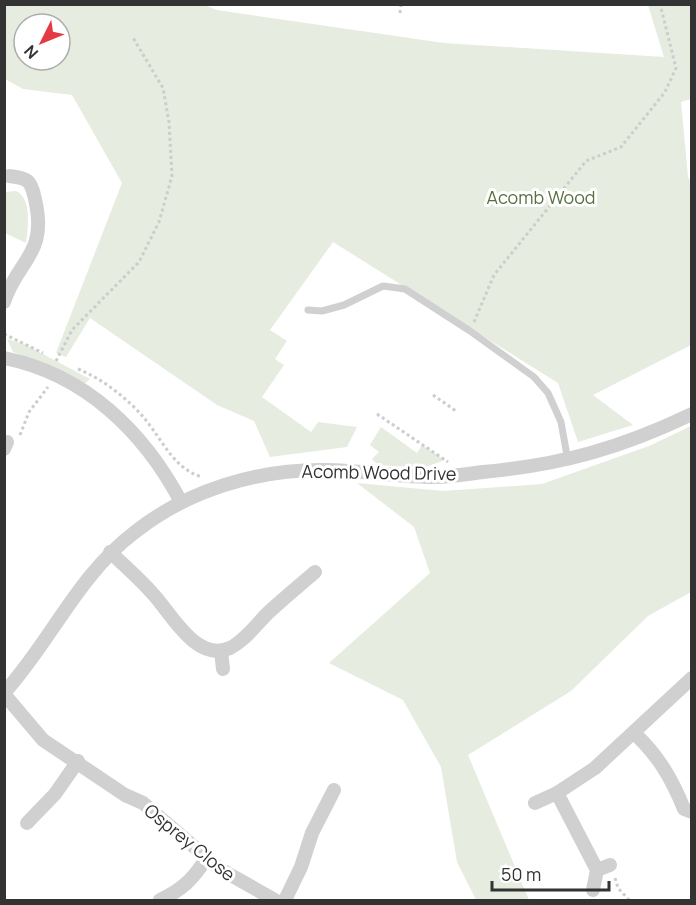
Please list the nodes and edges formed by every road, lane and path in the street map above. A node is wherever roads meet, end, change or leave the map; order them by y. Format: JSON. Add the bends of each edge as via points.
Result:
{"nodes":[{"id":1,"x":401,"y":4,"type":"edge"},
{"id":2,"x":660,"y":4,"type":"edge"},
{"id":3,"x":400,"y":13,"type":"dead end"},
{"id":4,"x":132,"y":36,"type":"dead end"},
{"id":5,"x":9,"y":176,"type":"dead end"},
{"id":6,"x":4,"y":302,"type":"edge"},
{"id":7,"x":309,"y":310,"type":"dead end"},
{"id":8,"x":470,"y":331,"type":"junction"},
{"id":9,"x":4,"y":358,"type":"edge"},
{"id":10,"x":56,"y":361,"type":"dead end"},
{"id":11,"x":56,"y":376,"type":"junction"},
{"id":12,"x":434,"y":395,"type":"dead end"},
{"id":13,"x":456,"y":411,"type":"dead end"},
{"id":14,"x":377,"y":414,"type":"dead end"},
{"id":15,"x":692,"y":414,"type":"edge"},
{"id":16,"x":6,"y":446,"type":"edge"},
{"id":17,"x":568,"y":461,"type":"junction"},
{"id":18,"x":465,"y":474,"type":"junction"},
{"id":19,"x":181,"y":502,"type":"junction"},
{"id":20,"x":110,"y":552,"type":"junction"},
{"id":21,"x":315,"y":572,"type":"dead end"},
{"id":22,"x":221,"y":651,"type":"junction"},
{"id":23,"x":223,"y":669,"type":"dead end"},
{"id":24,"x":692,"y":678,"type":"edge"},
{"id":25,"x":4,"y":694,"type":"edge"},
{"id":26,"x":634,"y":733,"type":"junction"},
{"id":27,"x":78,"y":761,"type":"junction"},
{"id":28,"x":334,"y":790,"type":"dead end"},
{"id":29,"x":557,"y":793,"type":"junction"},
{"id":30,"x":535,"y":803,"type":"dead end"},
{"id":31,"x":684,"y":813,"type":"edge"},
{"id":32,"x":27,"y":823,"type":"dead end"},
{"id":33,"x":206,"y":859,"type":"junction"},
{"id":34,"x":603,"y":868,"type":"junction"},
{"id":35,"x":593,"y":890,"type":"dead end"},
{"id":36,"x":160,"y":900,"type":"edge"},
{"id":37,"x":275,"y":900,"type":"edge"},
{"id":38,"x":285,"y":900,"type":"edge"},
{"id":39,"x":629,"y":900,"type":"edge"}],
"edges":[{"from":1,"to":3,"type":"path"},
{"from":2,"to":8,"type":"path","via":[[675,68],[665,92],[621,147],[586,161],[494,275]]},
{"from":4,"to":10,"type":"path","via":[[164,88],[172,176],[159,222],[139,262],[72,330]]},
{"from":5,"to":6,"type":"street","via":[[26,178],[32,183],[39,228],[32,256]]},
{"from":7,"to":8,"type":"lane","via":[[344,305],[383,286],[405,289]]},
{"from":8,"to":17,"type":"lane","via":[[534,377],[548,393],[561,422]]},
{"from":9,"to":11,"type":"street"},
{"from":11,"to":16,"type":"path","via":[[29,412],[16,445]]},
{"from":11,"to":19,"type":"street","via":[[122,419],[151,452]]},
{"from":12,"to":13,"type":"path"},
{"from":14,"to":18,"type":"path"},
{"from":15,"to":17,"type":"street","name":"Acomb Wood Drive"},
{"from":17,"to":18,"type":"street","name":"Acomb Wood Drive"},
{"from":18,"to":19,"type":"street","name":"Acomb Wood Drive","via":[[434,477],[287,471],[243,480]]},
{"from":19,"to":20,"type":"street","name":"Acomb Wood Drive"},
{"from":20,"to":22,"type":"street","via":[[152,592],[183,631],[201,646]]},
{"from":20,"to":25,"type":"street","name":"Acomb Wood Drive","via":[[77,591]]},
{"from":21,"to":22,"type":"street","via":[[242,640]]},
{"from":22,"to":23,"type":"street"},
{"from":24,"to":26,"type":"street"},
{"from":25,"to":27,"type":"street","name":"Osprey Close","via":[[43,740]]},
{"from":26,"to":29,"type":"street","via":[[595,768]]},
{"from":26,"to":31,"type":"street","via":[[666,770]]},
{"from":27,"to":32,"type":"street","via":[[55,794]]},
{"from":27,"to":33,"type":"street","name":"Osprey Close","via":[[157,813]]},
{"from":28,"to":38,"type":"street"},
{"from":29,"to":30,"type":"street"},
{"from":29,"to":34,"type":"street"},
{"from":33,"to":36,"type":"street","via":[[180,891]]},
{"from":33,"to":37,"type":"street","name":"Osprey Close"},
{"from":34,"to":35,"type":"street"},
{"from":34,"to":39,"type":"path"}]}
